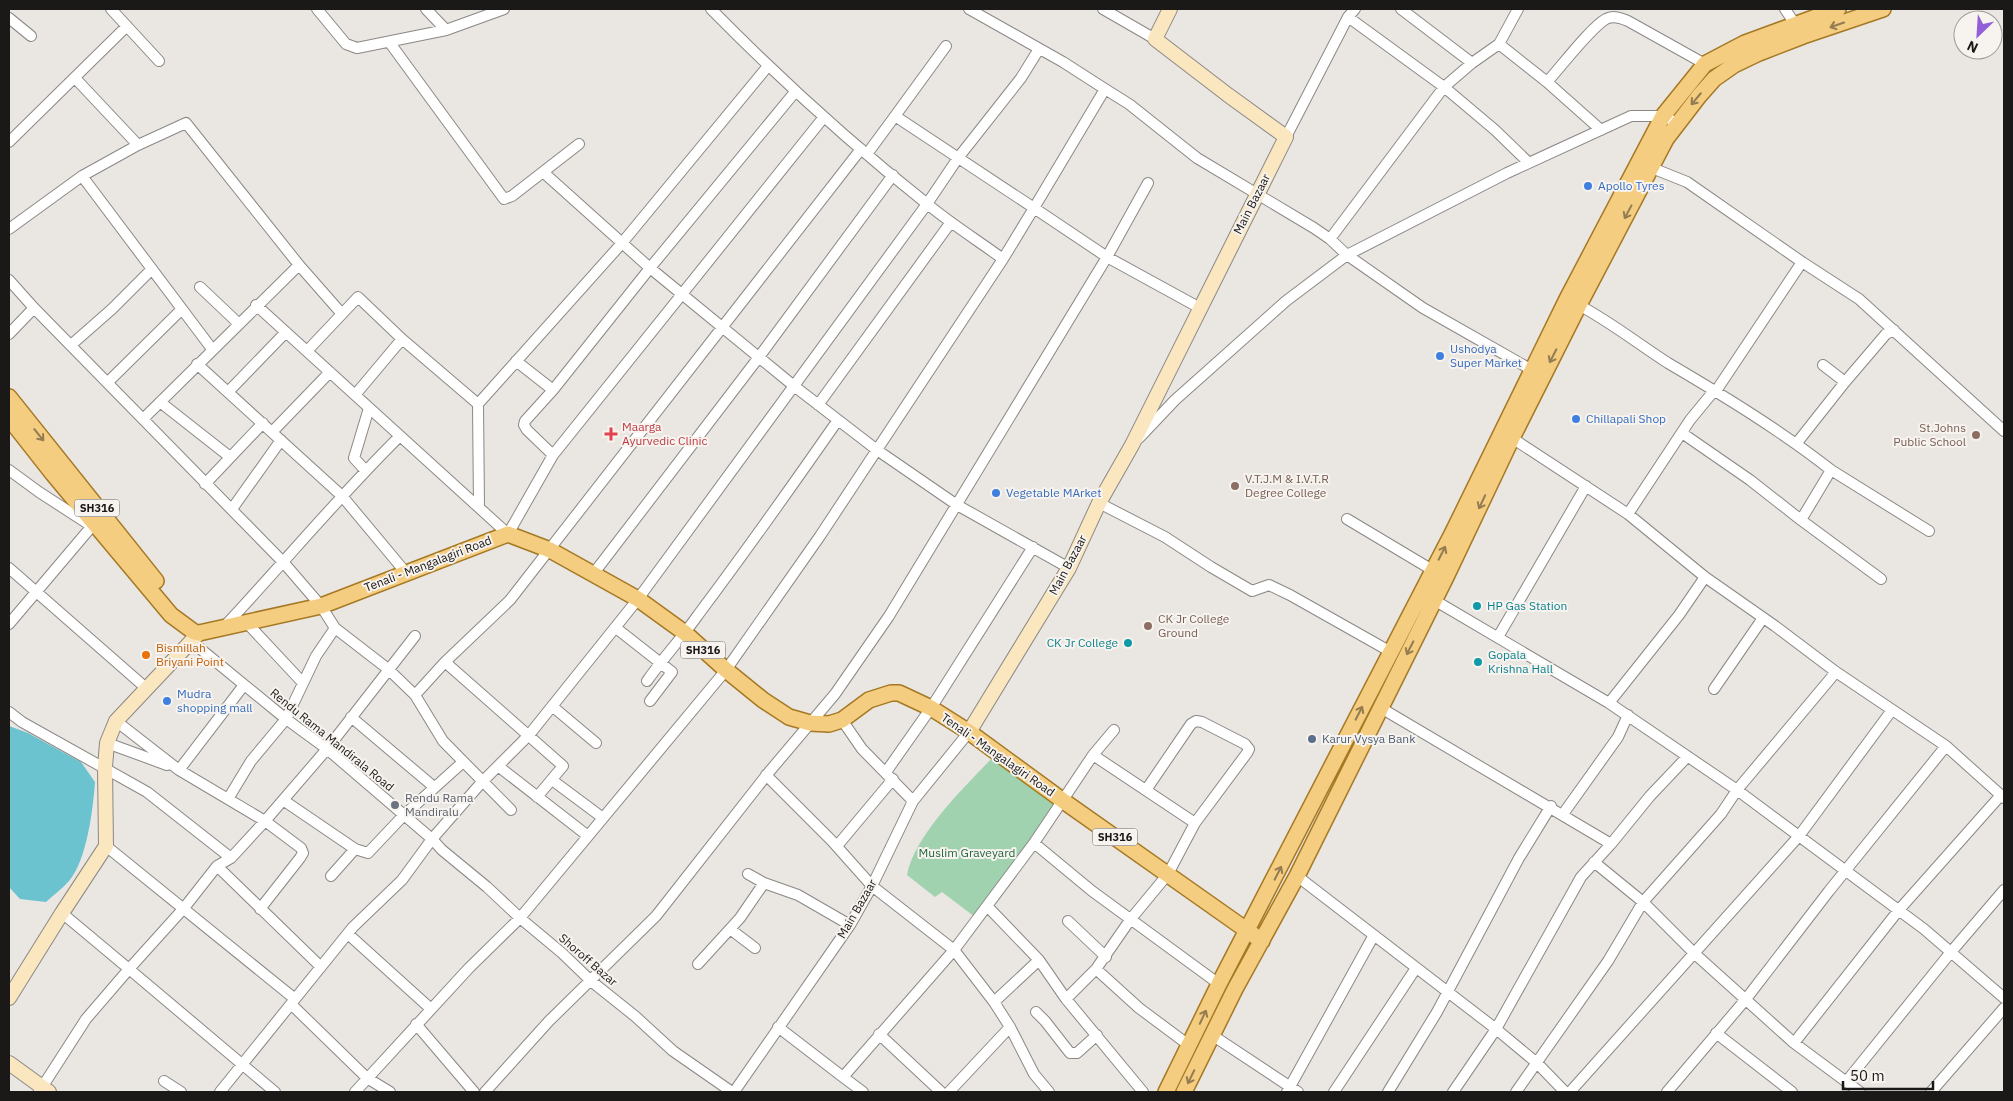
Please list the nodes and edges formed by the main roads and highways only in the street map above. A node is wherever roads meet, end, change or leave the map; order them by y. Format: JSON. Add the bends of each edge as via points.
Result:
{"nodes":[{"id":1,"x":1838,"y":9,"type":"edge"},
{"id":2,"x":1884,"y":9,"type":"edge"},
{"id":3,"x":1573,"y":302,"type":"junction"},
{"id":4,"x":9,"y":397,"type":"edge"},
{"id":5,"x":9,"y":418,"type":"edge"},
{"id":6,"x":1440,"y":574,"type":"junction"},
{"id":7,"x":181,"y":622,"type":"junction"},
{"id":8,"x":1247,"y":930,"type":"junction"},
{"id":9,"x":1262,"y":940,"type":"junction"},
{"id":10,"x":1166,"y":1092,"type":"edge"},
{"id":11,"x":1184,"y":1092,"type":"edge"}],
"edges":[{"from":1,"to":3,"type":"main road","via":[[1744,42],[1705,64],[1662,116]]},
{"from":2,"to":3,"type":"main road","one_way":true,"via":[[1759,53],[1714,79],[1677,123]]},
{"from":3,"to":6,"type":"main road","one_way":true,"via":[[1512,438]]},
{"from":6,"to":3,"type":"main road","one_way":true,"via":[[1532,370]]},
{"from":4,"to":7,"type":"main road","number":"SH316","one_way":true,"via":[[177,608]]},
{"from":5,"to":7,"type":"main road","number":"SH316","via":[[97,530],[170,615]]},
{"from":8,"to":6,"type":"main road","one_way":true,"via":[[1391,652]]},
{"from":6,"to":9,"type":"main road","one_way":true,"via":[[1434,600]]},
{"from":7,"to":8,"type":"main road","name":"Tenali - Mangalagiri Road","number":"SH316","via":[[194,632],[195,638],[222,628],[320,606],[508,534],[550,550],[638,599],[685,633],[763,700],[789,717],[829,724],[842,720],[869,700],[891,693],[899,693],[931,708],[970,732]]},
{"from":8,"to":9,"type":"main road","name":"Tenali - Mangalagiri Road","number":"SH316"},
{"from":10,"to":8,"type":"main road","one_way":true},
{"from":9,"to":11,"type":"main road","one_way":true}]}
